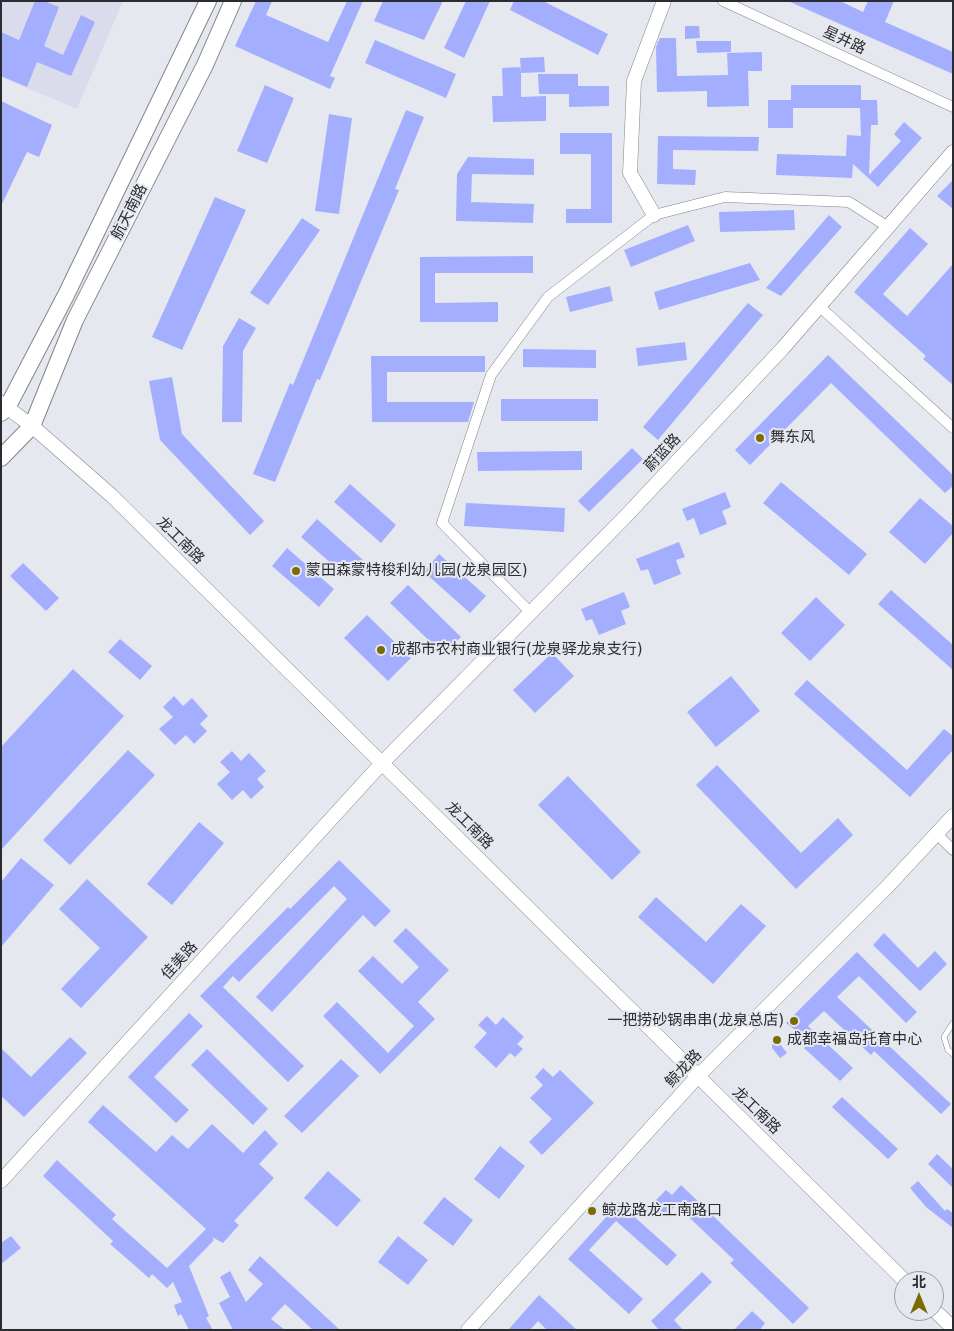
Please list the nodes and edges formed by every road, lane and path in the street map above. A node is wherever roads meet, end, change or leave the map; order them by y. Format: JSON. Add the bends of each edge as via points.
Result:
{"nodes":[{"id":1,"x":208,"y":1,"type":"edge"},
{"id":2,"x":233,"y":1,"type":"edge"},
{"id":3,"x":664,"y":1,"type":"edge"},
{"id":4,"x":723,"y":1,"type":"edge"},
{"id":5,"x":953,"y":108,"type":"edge"},
{"id":6,"x":953,"y":152,"type":"edge"},
{"id":7,"x":654,"y":215,"type":"junction"},
{"id":8,"x":888,"y":227,"type":"junction"},
{"id":9,"x":819,"y":306,"type":"junction"},
{"id":10,"x":3,"y":407,"type":"edge"},
{"id":11,"x":32,"y":426,"type":"junction"},
{"id":12,"x":953,"y":428,"type":"edge"},
{"id":13,"x":1,"y":458,"type":"edge"},
{"id":14,"x":530,"y":612,"type":"junction"},
{"id":15,"x":383,"y":762,"type":"junction"},
{"id":16,"x":953,"y":816,"type":"edge"},
{"id":17,"x":936,"y":833,"type":"junction"},
{"id":18,"x":953,"y":850,"type":"edge"},
{"id":19,"x":953,"y":1023,"type":"edge"},
{"id":20,"x":953,"y":1054,"type":"edge"},
{"id":21,"x":697,"y":1077,"type":"junction"},
{"id":22,"x":1,"y":1181,"type":"edge"},
{"id":23,"x":895,"y":1271,"type":"edge"},
{"id":24,"x":468,"y":1330,"type":"edge"}],
"edges":[{"from":1,"to":10,"type":"main road","name":"航天南路","via":[[66,295]]},
{"from":2,"to":11,"type":"main road","name":"航天南路","via":[[205,65],[75,320]]},
{"from":3,"to":7,"type":"street","via":[[634,81],[630,173]]},
{"from":4,"to":5,"type":"street","name":"星井路"},
{"from":6,"to":8,"type":"street","name":"蔚蓝路"},
{"from":7,"to":8,"type":"street","via":[[726,197],[849,202]]},
{"from":7,"to":14,"type":"street","via":[[548,297],[491,376],[442,523]]},
{"from":8,"to":9,"type":"street","name":"蔚蓝路"},
{"from":9,"to":12,"type":"street"},
{"from":9,"to":14,"type":"street","name":"蔚蓝路","via":[[626,516]]},
{"from":10,"to":11,"type":"street","name":"龙工南路"},
{"from":11,"to":13,"type":"main road"},
{"from":11,"to":15,"type":"street","name":"龙工南路","via":[[112,496]]},
{"from":14,"to":15,"type":"street","name":"蔚蓝路"},
{"from":15,"to":21,"type":"street","name":"龙工南路"},
{"from":15,"to":22,"type":"street","name":"佳美路"},
{"from":16,"to":17,"type":"street","name":"鲸龙路"},
{"from":17,"to":18,"type":"street"},
{"from":17,"to":21,"type":"street","name":"鲸龙路","via":[[887,887]]},
{"from":19,"to":20,"type":"lane","via":[[944,1037],[948,1050]]},
{"from":21,"to":23,"type":"street","name":"龙工南路"},
{"from":21,"to":24,"type":"street","name":"鲸龙路"}]}
